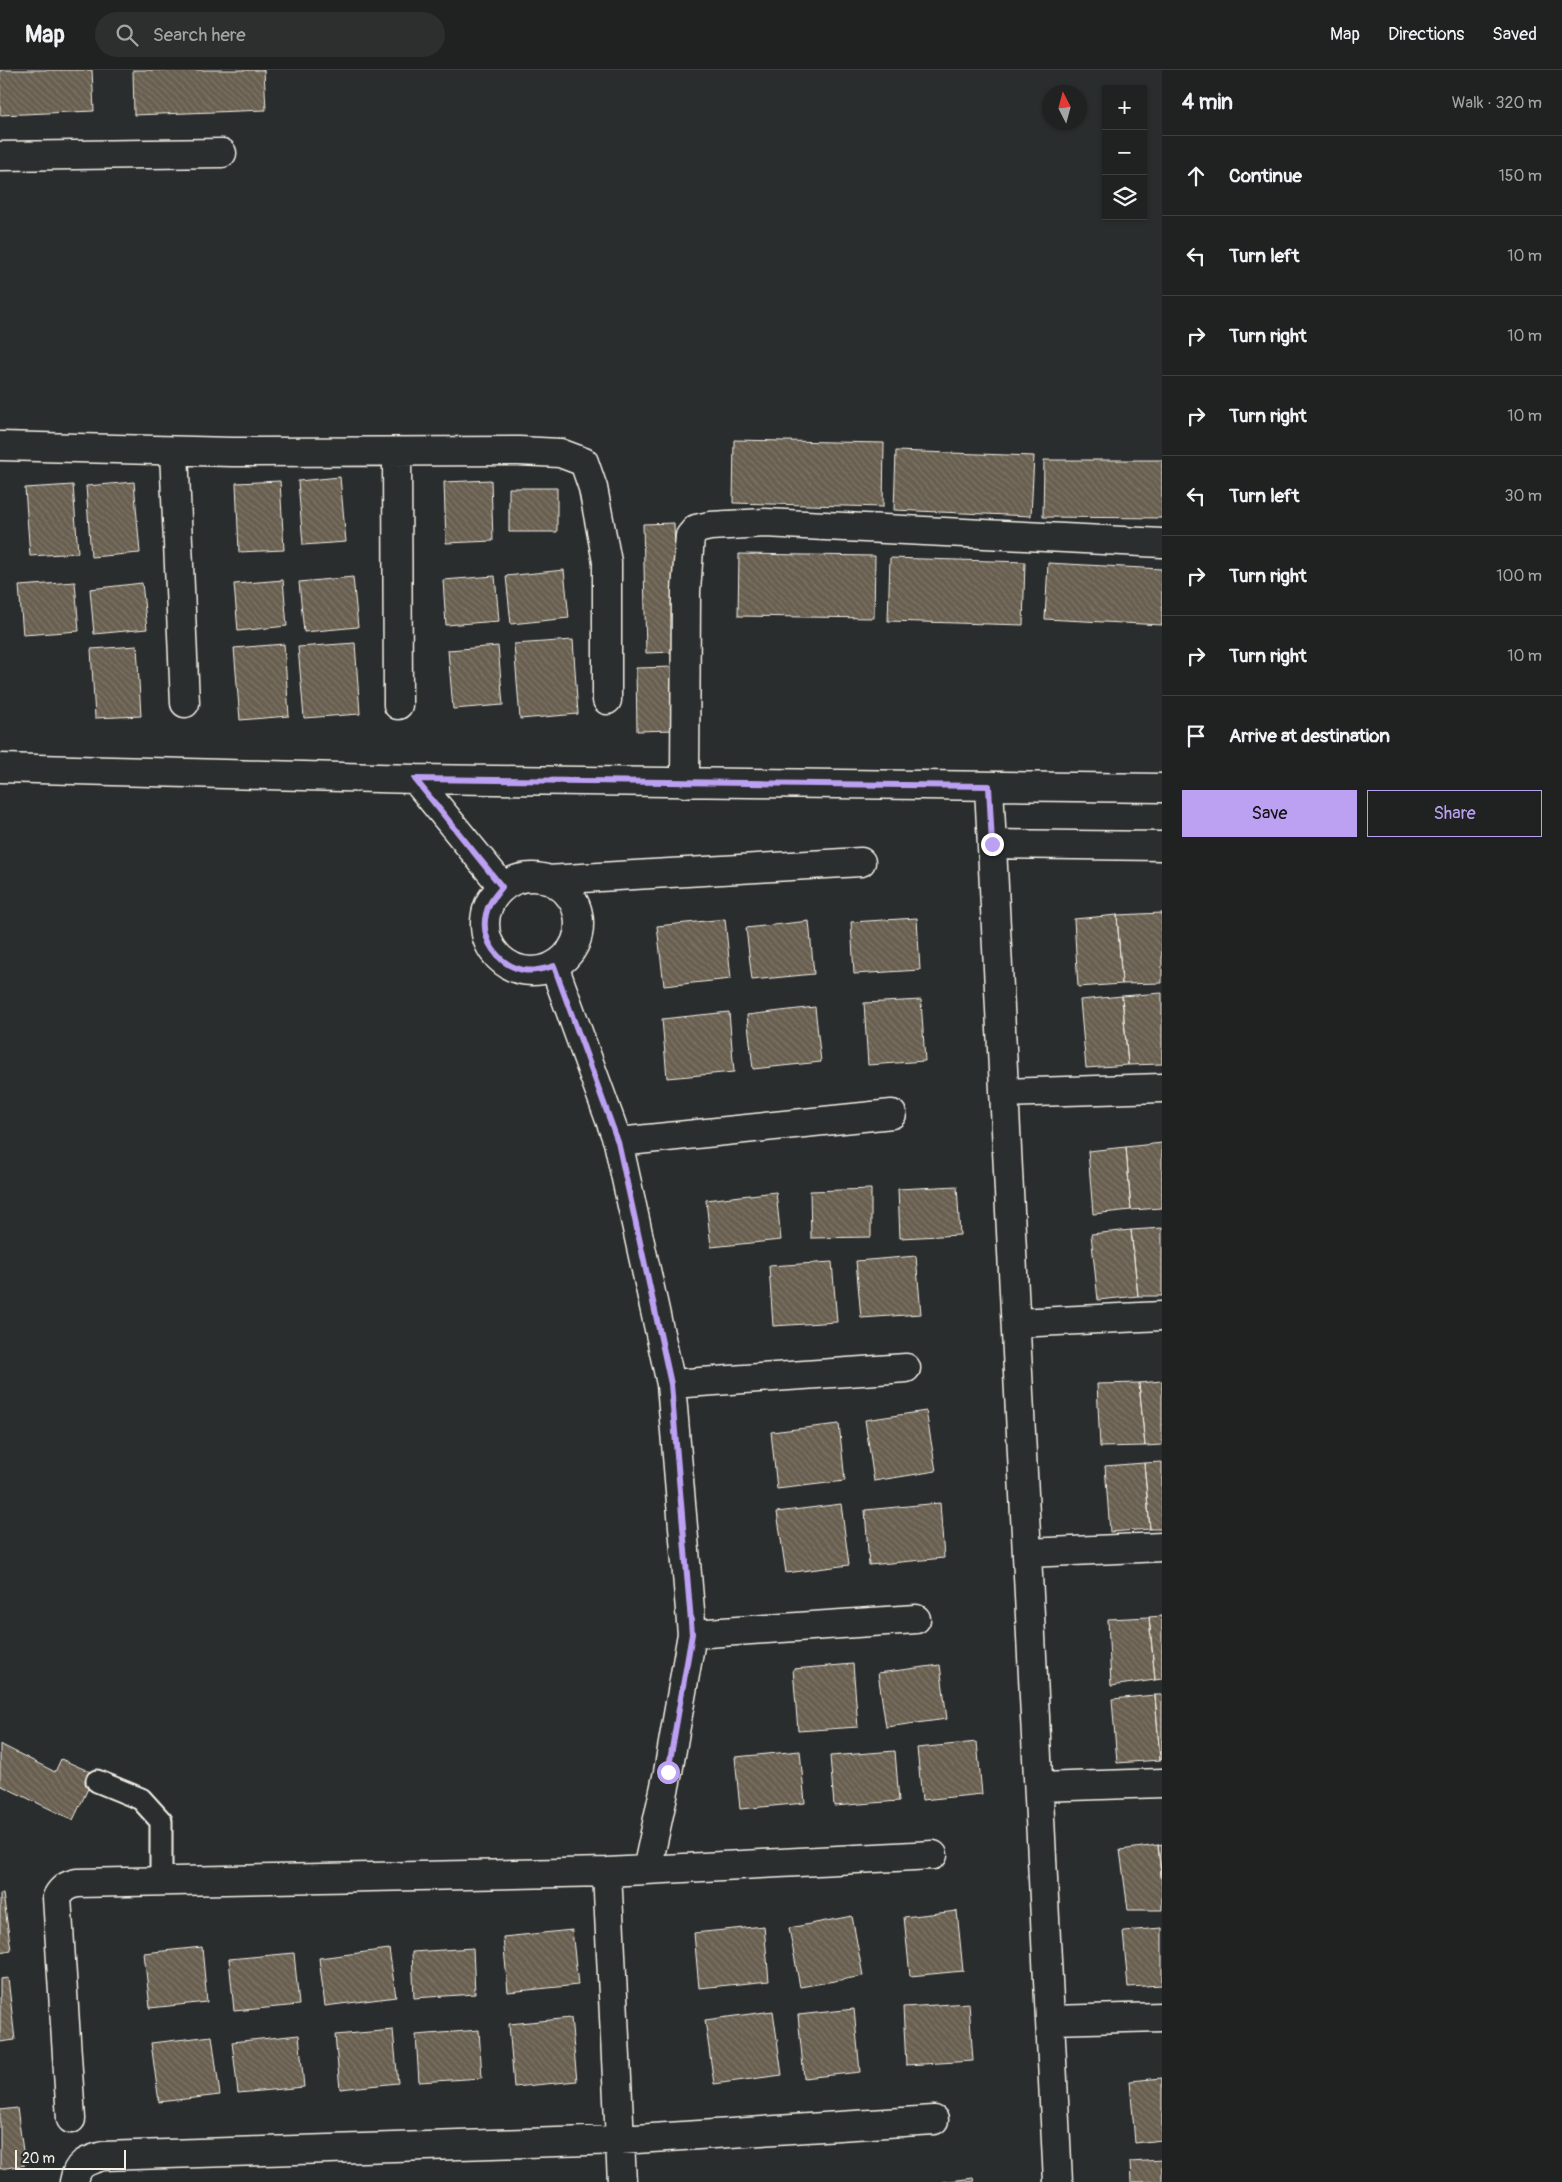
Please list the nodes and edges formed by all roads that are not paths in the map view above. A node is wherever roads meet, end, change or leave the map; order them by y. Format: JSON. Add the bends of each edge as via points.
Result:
{"nodes":[{"id":1,"x":222,"y":153,"type":"dead end"},
{"id":2,"x":0,"y":156,"type":"edge"},
{"id":3,"x":0,"y":446,"type":"edge"},
{"id":4,"x":174,"y":450,"type":"junction"},
{"id":5,"x":396,"y":452,"type":"junction"},
{"id":6,"x":1162,"y":543,"type":"edge"},
{"id":7,"x":607,"y":700,"type":"dead end"},
{"id":8,"x":186,"y":704,"type":"dead end"},
{"id":9,"x":398,"y":705,"type":"dead end"},
{"id":10,"x":0,"y":768,"type":"edge"},
{"id":11,"x":415,"y":779,"type":"junction"},
{"id":12,"x":685,"y":783,"type":"junction"},
{"id":13,"x":989,"y":786,"type":"junction"},
{"id":14,"x":1162,"y":788,"type":"edge"},
{"id":15,"x":992,"y":844,"type":"junction"},
{"id":16,"x":1162,"y":846,"type":"edge"},
{"id":17,"x":861,"y":862,"type":"dead end"},
{"id":18,"x":547,"y":880,"type":"junction"},
{"id":19,"x":502,"y":887,"type":"junction"},
{"id":20,"x":554,"y":966,"type":"junction"},
{"id":21,"x":1162,"y":1088,"type":"edge"},
{"id":22,"x":1004,"y":1093,"type":"junction"},
{"id":23,"x":892,"y":1114,"type":"dead end"},
{"id":24,"x":618,"y":1142,"type":"junction"},
{"id":25,"x":1162,"y":1316,"type":"edge"},
{"id":26,"x":1016,"y":1323,"type":"junction"},
{"id":27,"x":906,"y":1368,"type":"dead end"},
{"id":28,"x":671,"y":1384,"type":"junction"},
{"id":29,"x":1162,"y":1547,"type":"edge"},
{"id":30,"x":1027,"y":1553,"type":"junction"},
{"id":31,"x":916,"y":1619,"type":"dead end"},
{"id":32,"x":692,"y":1634,"type":"junction"},
{"id":33,"x":97,"y":1781,"type":"dead end"},
{"id":34,"x":1162,"y":1783,"type":"edge"},
{"id":35,"x":1039,"y":1787,"type":"junction"},
{"id":36,"x":933,"y":1855,"type":"dead end"},
{"id":37,"x":648,"y":1870,"type":"junction"},
{"id":38,"x":607,"y":1872,"type":"junction"},
{"id":39,"x":161,"y":1881,"type":"junction"},
{"id":40,"x":1162,"y":2017,"type":"edge"},
{"id":41,"x":1050,"y":2020,"type":"junction"},
{"id":42,"x":71,"y":2119,"type":"dead end"},
{"id":43,"x":934,"y":2120,"type":"dead end"},
{"id":44,"x":620,"y":2140,"type":"junction"},
{"id":45,"x":74,"y":2182,"type":"edge"},
{"id":46,"x":622,"y":2182,"type":"edge"},
{"id":47,"x":1058,"y":2182,"type":"edge"}],
"edges":[{"from":1,"to":2,"type":"street"},
{"from":3,"to":4,"type":"street"},
{"from":4,"to":5,"type":"street"},
{"from":4,"to":8,"type":"street"},
{"from":5,"to":7,"type":"street","via":[[560,453],[584,462],[593,488],[607,562]]},
{"from":5,"to":9,"type":"street"},
{"from":6,"to":12,"type":"street","via":[[765,524],[710,526],[696,530],[690,536],[686,591]]},
{"from":10,"to":11,"type":"street"},
{"from":11,"to":12,"type":"street"},
{"from":11,"to":19,"type":"street"},
{"from":12,"to":13,"type":"street"},
{"from":13,"to":14,"type":"street"},
{"from":13,"to":15,"type":"street"},
{"from":15,"to":16,"type":"street"},
{"from":15,"to":22,"type":"street"},
{"from":17,"to":18,"type":"street"},
{"from":18,"to":19,"type":"street","via":[[516,880]]},
{"from":18,"to":20,"type":"street","via":[[560,887],[578,913],[579,929],[575,943]]},
{"from":19,"to":20,"type":"street","via":[[486,913],[488,943],[497,956],[523,970]]},
{"from":20,"to":24,"type":"street"},
{"from":21,"to":22,"type":"street"},
{"from":22,"to":26,"type":"street"},
{"from":23,"to":24,"type":"street"},
{"from":24,"to":28,"type":"street"},
{"from":25,"to":26,"type":"street"},
{"from":26,"to":30,"type":"street"},
{"from":27,"to":28,"type":"street"},
{"from":28,"to":32,"type":"street"},
{"from":29,"to":30,"type":"street"},
{"from":30,"to":35,"type":"street"},
{"from":31,"to":32,"type":"street"},
{"from":32,"to":37,"type":"street"},
{"from":33,"to":39,"type":"lane","via":[[141,1800],[161,1821]]},
{"from":34,"to":35,"type":"street"},
{"from":35,"to":41,"type":"street"},
{"from":36,"to":37,"type":"street"},
{"from":37,"to":38,"type":"street"},
{"from":38,"to":39,"type":"street"},
{"from":38,"to":44,"type":"street"},
{"from":39,"to":42,"type":"street","via":[[77,1883],[61,1889],[57,1897]]},
{"from":40,"to":41,"type":"street"},
{"from":41,"to":47,"type":"street"},
{"from":43,"to":44,"type":"street"},
{"from":44,"to":45,"type":"street","via":[[103,2156],[86,2161],[77,2170]]},
{"from":44,"to":46,"type":"street"}]}
